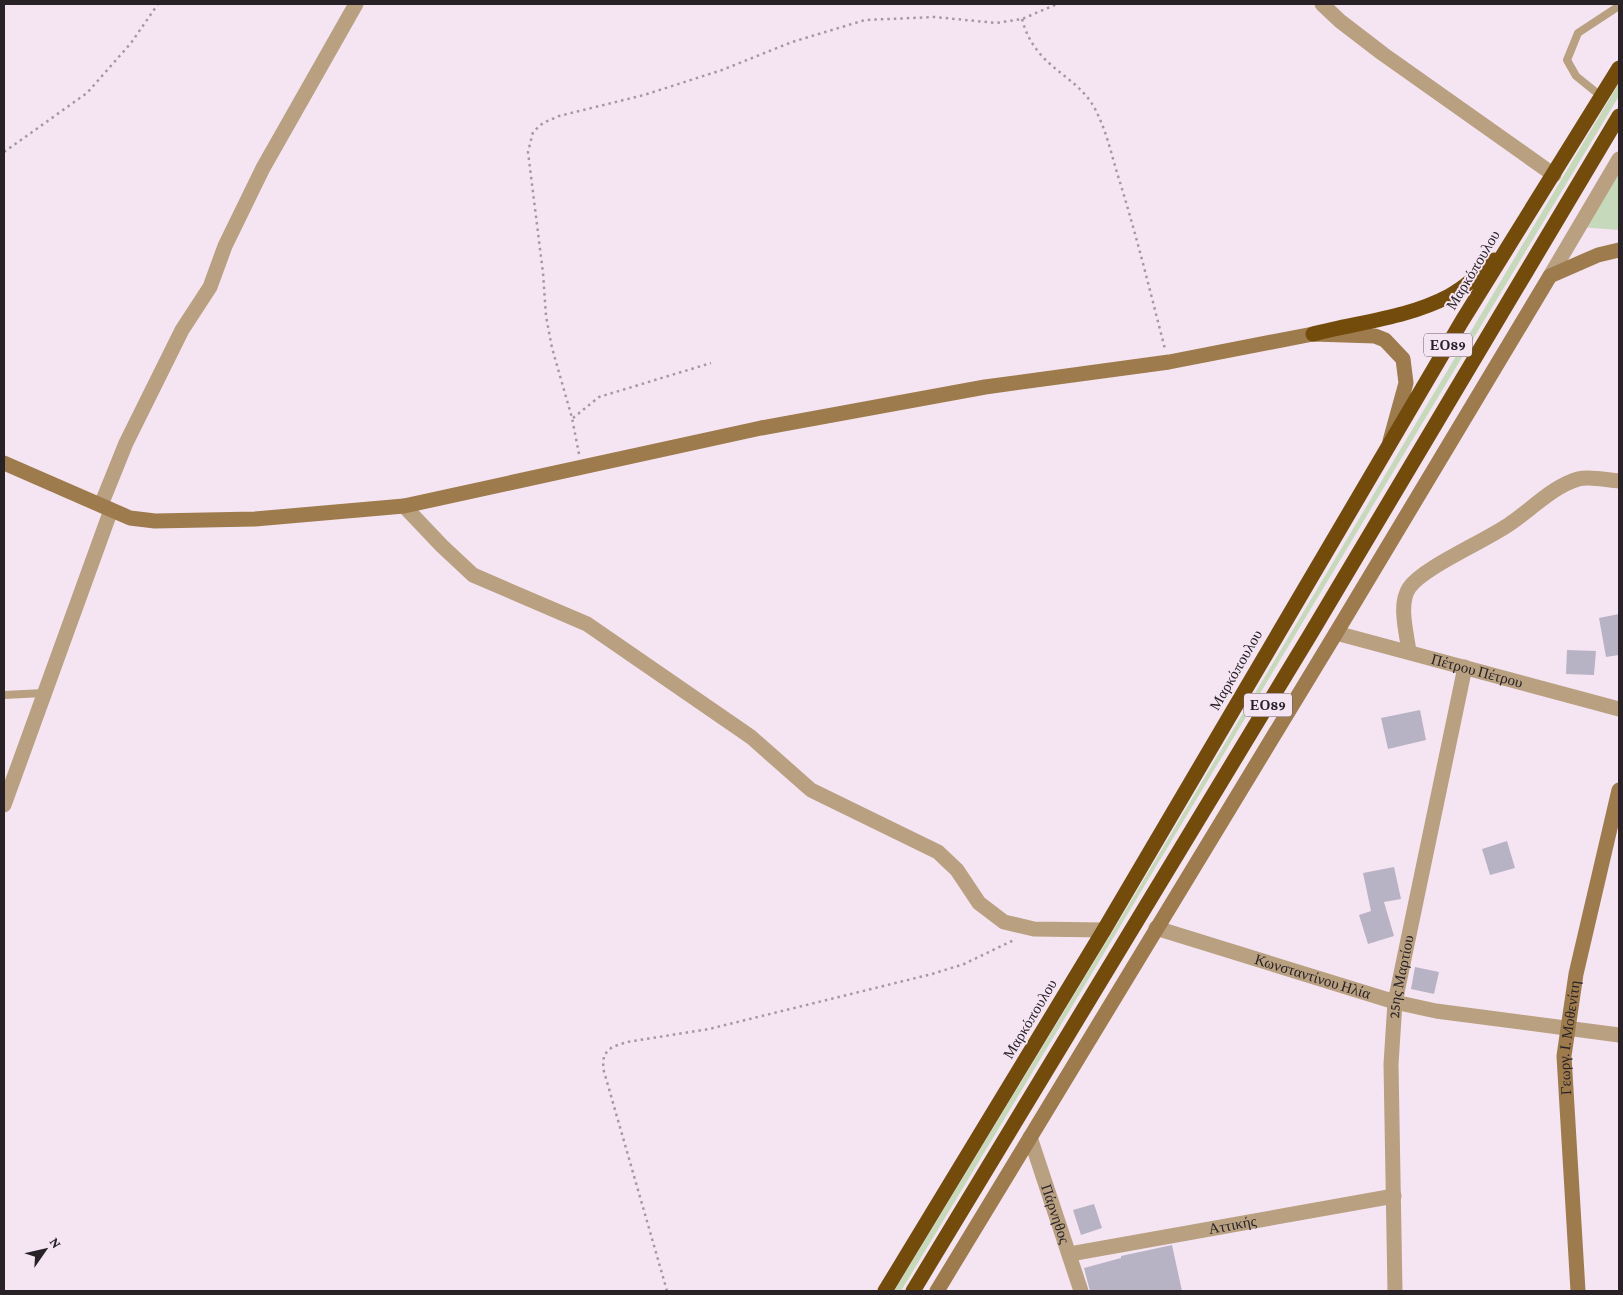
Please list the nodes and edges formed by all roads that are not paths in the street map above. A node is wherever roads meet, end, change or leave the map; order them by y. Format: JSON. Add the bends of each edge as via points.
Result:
{"nodes":[{"id":1,"x":356,"y":4,"type":"edge"},
{"id":2,"x":1322,"y":4,"type":"edge"},
{"id":3,"x":1619,"y":6,"type":"edge"},
{"id":4,"x":1619,"y":68,"type":"edge"},
{"id":5,"x":1602,"y":97,"type":"junction"},
{"id":6,"x":1619,"y":116,"type":"edge"},
{"id":7,"x":1619,"y":159,"type":"edge"},
{"id":8,"x":1554,"y":176,"type":"junction"},
{"id":9,"x":1507,"y":246,"type":"junction"},
{"id":10,"x":1619,"y":250,"type":"edge"},
{"id":11,"x":1550,"y":276,"type":"junction"},
{"id":12,"x":1313,"y":334,"type":"junction"},
{"id":13,"x":1388,"y":445,"type":"junction"},
{"id":14,"x":4,"y":463,"type":"edge"},
{"id":15,"x":1619,"y":481,"type":"edge"},
{"id":16,"x":404,"y":506,"type":"junction"},
{"id":17,"x":106,"y":507,"type":"junction"},
{"id":18,"x":1336,"y":633,"type":"junction"},
{"id":19,"x":1409,"y":652,"type":"junction"},
{"id":20,"x":1465,"y":667,"type":"junction"},
{"id":21,"x":44,"y":693,"type":"junction"},
{"id":22,"x":4,"y":695,"type":"edge"},
{"id":23,"x":1619,"y":709,"type":"edge"},
{"id":24,"x":1619,"y":790,"type":"edge"},
{"id":25,"x":4,"y":804,"type":"edge"},
{"id":26,"x":1156,"y":928,"type":"junction"},
{"id":27,"x":1104,"y":930,"type":"junction"},
{"id":28,"x":1395,"y":1002,"type":"junction"},
{"id":29,"x":1567,"y":1029,"type":"junction"},
{"id":30,"x":1619,"y":1035,"type":"edge"},
{"id":31,"x":1030,"y":1137,"type":"junction"},
{"id":32,"x":1394,"y":1196,"type":"junction"},
{"id":33,"x":1070,"y":1254,"type":"junction"},
{"id":34,"x":885,"y":1291,"type":"edge"},
{"id":35,"x":913,"y":1291,"type":"edge"},
{"id":36,"x":937,"y":1291,"type":"edge"},
{"id":37,"x":1081,"y":1291,"type":"edge"},
{"id":38,"x":1394,"y":1291,"type":"edge"},
{"id":39,"x":1578,"y":1291,"type":"edge"}],
"edges":[{"from":1,"to":17,"type":"street","via":[[263,168],[225,246],[210,287],[182,330],[126,443]]},
{"from":2,"to":8,"type":"street","via":[[1383,54]]},
{"from":3,"to":5,"type":"lane","via":[[1578,33],[1567,60],[1576,76]]},
{"from":4,"to":5,"type":"highway","name":"Μαρκόπουλου","number":"ΕΟ89"},
{"from":5,"to":8,"type":"highway","name":"Μαρκόπουλου","number":"ΕΟ89"},
{"from":6,"to":35,"type":"highway","number":"ΕΟ89"},
{"from":7,"to":11,"type":"street"},
{"from":8,"to":9,"type":"highway","name":"Μαρκόπουλου","number":"ΕΟ89"},
{"from":9,"to":12,"type":"highway","via":[[1463,287],[1448,296],[1419,308]]},
{"from":9,"to":13,"type":"highway","name":"Μαρκόπουλου","number":"ΕΟ89"},
{"from":10,"to":11,"type":"street","via":[[1598,255]]},
{"from":11,"to":18,"type":"street"},
{"from":12,"to":13,"type":"street","via":[[1375,336],[1385,340],[1402,359],[1406,383]]},
{"from":12,"to":16,"type":"street","via":[[1169,362],[985,387],[762,428]]},
{"from":13,"to":27,"type":"highway","name":"Μαρκόπουλου","number":"ΕΟ89"},
{"from":14,"to":17,"type":"street"},
{"from":15,"to":19,"type":"street","via":[[1579,479],[1555,489],[1509,525],[1428,572],[1409,588],[1405,597]]},
{"from":16,"to":17,"type":"street","via":[[255,518],[155,521],[130,518]]},
{"from":16,"to":27,"type":"street","via":[[474,575],[587,624],[751,737],[811,790],[938,852],[957,870],[979,903],[1004,922],[1034,929]]},
{"from":17,"to":21,"type":"street"},
{"from":18,"to":19,"type":"street","name":"Πέτρου Πέτρου"},
{"from":18,"to":26,"type":"street"},
{"from":19,"to":20,"type":"street","name":"Πέτρου Πέτρου"},
{"from":20,"to":23,"type":"street","name":"Πέτρου Πέτρου"},
{"from":20,"to":28,"type":"street","name":"25ης Μαρτίου"},
{"from":21,"to":22,"type":"lane"},
{"from":21,"to":25,"type":"street"},
{"from":24,"to":29,"type":"street","name":"Γεωργ. Ι. Μοθενίτη","via":[[1576,974]]},
{"from":26,"to":28,"type":"street","name":"Κωνσταντίνου Ηλία"},
{"from":26,"to":31,"type":"street"},
{"from":27,"to":34,"type":"highway","name":"Μαρκόπουλου","number":"ΕΟ89"},
{"from":28,"to":29,"type":"street","name":"Κωνσταντίνου Ηλία","via":[[1436,1011]]},
{"from":28,"to":32,"type":"street","name":"25ης Μαρτίου","via":[[1391,1064]]},
{"from":29,"to":30,"type":"street","name":"Κωνσταντίνου Ηλία"},
{"from":29,"to":39,"type":"street","name":"Γεωργ. Ι. Μοθενίτη","via":[[1564,1056]]},
{"from":31,"to":33,"type":"street","name":"Πάρνηθος"},
{"from":31,"to":36,"type":"street"},
{"from":32,"to":33,"type":"street","name":"Αττικής"},
{"from":32,"to":38,"type":"street","name":"25ης Μαρτίου"},
{"from":33,"to":37,"type":"street","name":"Πάρνηθος"}]}
